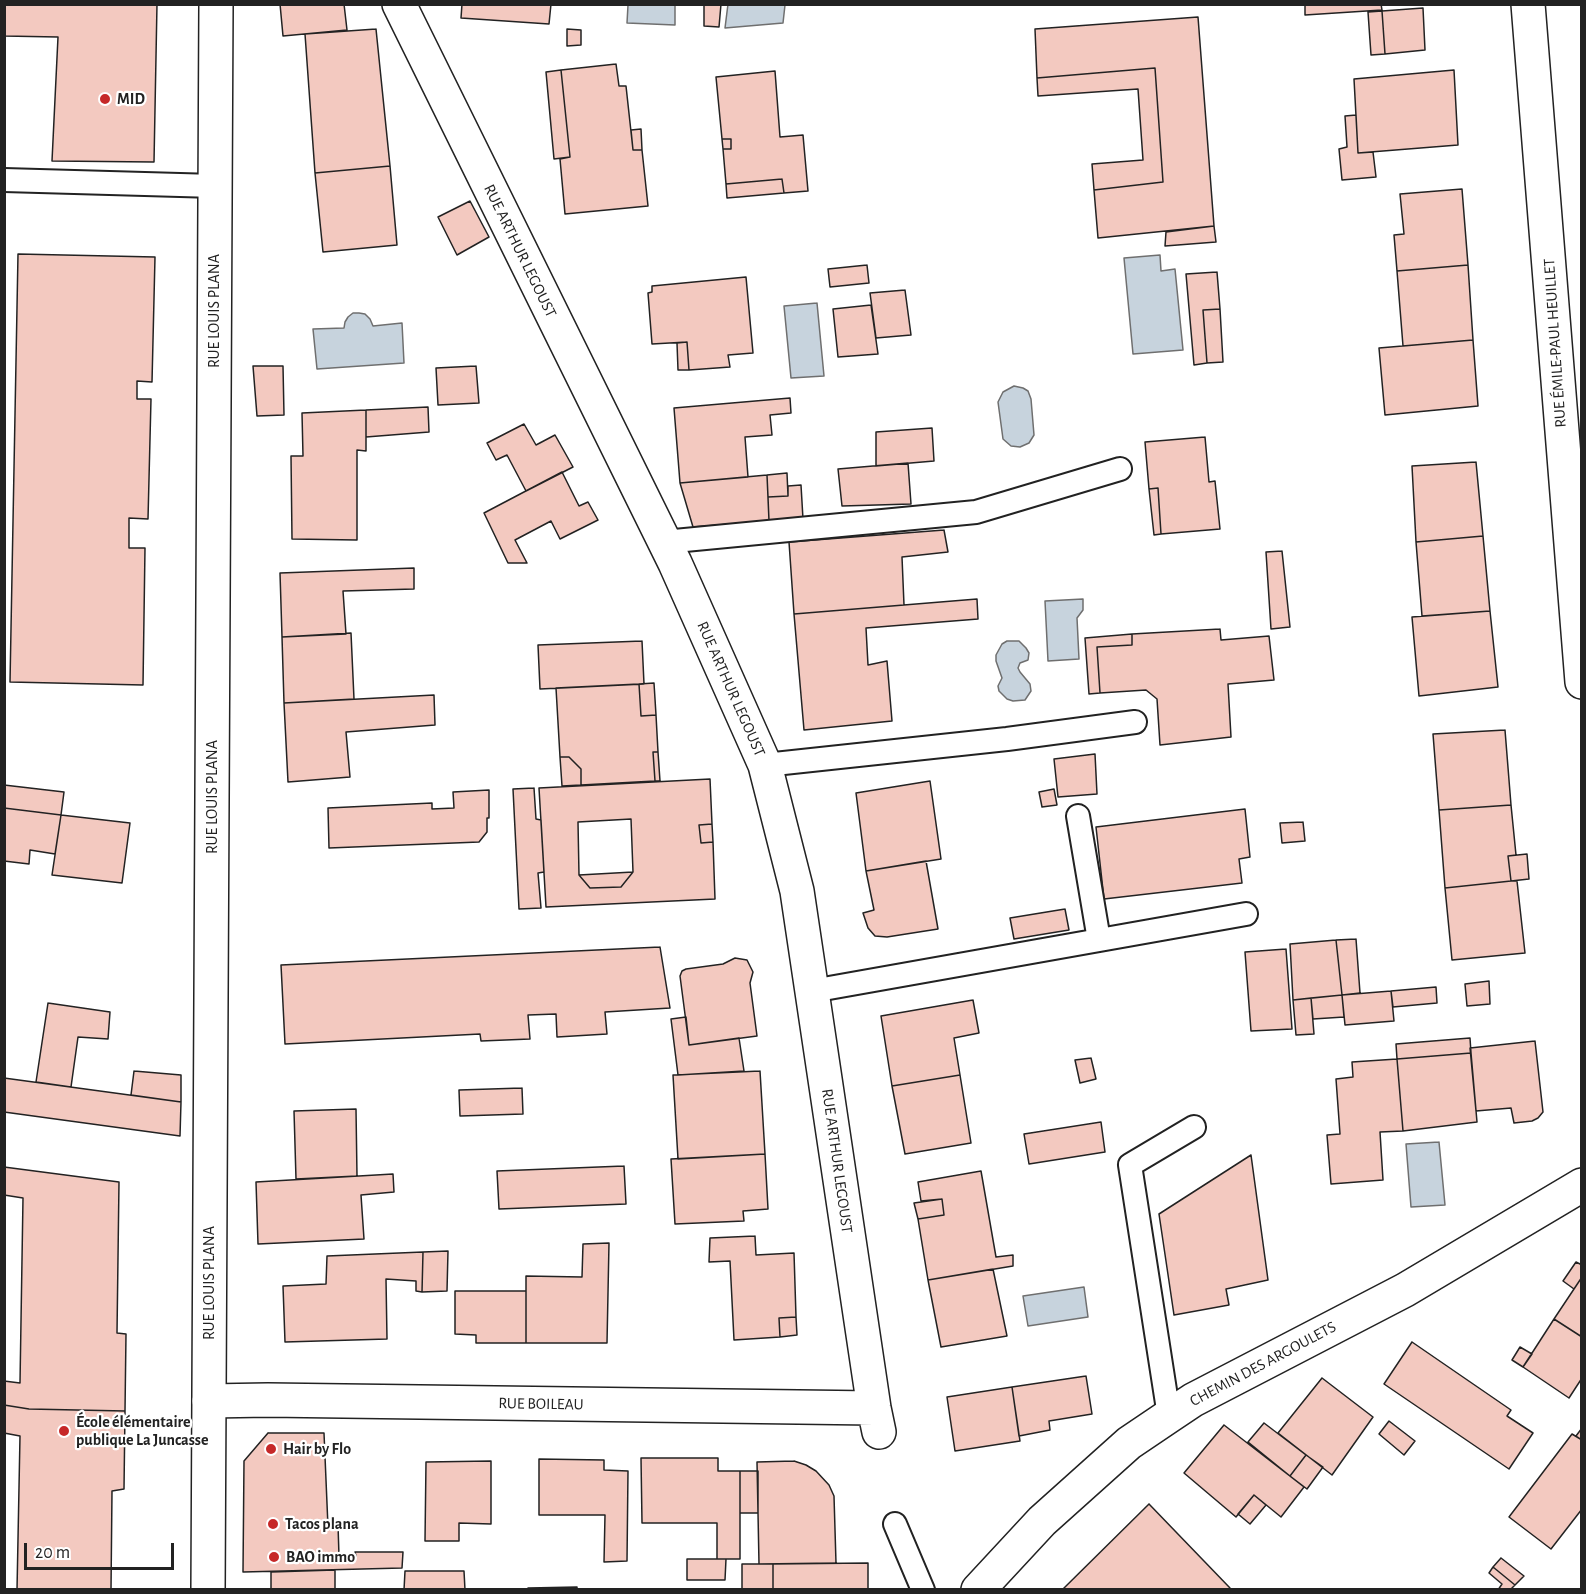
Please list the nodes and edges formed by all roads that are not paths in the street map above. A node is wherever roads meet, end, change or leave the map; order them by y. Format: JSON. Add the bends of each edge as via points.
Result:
{"nodes":[{"id":1,"x":216,"y":4,"type":"edge"},
{"id":2,"x":399,"y":4,"type":"edge"},
{"id":3,"x":1528,"y":4,"type":"edge"},
{"id":4,"x":4,"y":180,"type":"edge"},
{"id":5,"x":215,"y":186,"type":"junction"},
{"id":6,"x":1120,"y":469,"type":"dead end"},
{"id":7,"x":664,"y":542,"type":"junction"},
{"id":8,"x":1581,"y":681,"type":"edge"},
{"id":9,"x":1135,"y":722,"type":"dead end"},
{"id":10,"x":765,"y":765,"type":"junction"},
{"id":11,"x":1078,"y":816,"type":"dead end"},
{"id":12,"x":1246,"y":914,"type":"dead end"},
{"id":13,"x":1099,"y":940,"type":"junction"},
{"id":14,"x":812,"y":991,"type":"junction"},
{"id":15,"x":1194,"y":1126,"type":"dead end"},
{"id":16,"x":1581,"y":1185,"type":"edge"},
{"id":17,"x":208,"y":1401,"type":"junction"},
{"id":18,"x":1169,"y":1416,"type":"junction"},
{"id":19,"x":876,"y":1420,"type":"joint"},
{"id":20,"x":894,"y":1524,"type":"dead end"},
{"id":21,"x":208,"y":1590,"type":"edge"},
{"id":22,"x":923,"y":1590,"type":"edge"},
{"id":23,"x":978,"y":1590,"type":"edge"}],
"edges":[{"from":1,"to":5,"type":"street","name":"RUE LOUIS PLANA"},
{"from":2,"to":7,"type":"street","name":"RUE ARTHUR LEGOUST"},
{"from":3,"to":8,"type":"street","name":"RUE ÉMILE-PAUL HEUILLET"},
{"from":4,"to":5,"type":"lane"},
{"from":5,"to":17,"type":"street","name":"RUE LOUIS PLANA"},
{"from":6,"to":7,"type":"lane","via":[[976,512]]},
{"from":7,"to":10,"type":"street","name":"RUE ARTHUR LEGOUST"},
{"from":9,"to":10,"type":"lane","via":[[1007,740]]},
{"from":10,"to":14,"type":"street","name":"RUE ARTHUR LEGOUST","via":[[797,891]]},
{"from":11,"to":13,"type":"lane"},
{"from":12,"to":13,"type":"lane"},
{"from":13,"to":14,"type":"lane"},
{"from":14,"to":19,"type":"street","name":"RUE ARTHUR LEGOUST"},
{"from":15,"to":18,"type":"lane","via":[[1130,1165]]},
{"from":16,"to":18,"type":"street","name":"CHEMIN DES ARGOULETS","via":[[1405,1290]]},
{"from":17,"to":19,"type":"street","name":"RUE BOILEAU"},
{"from":17,"to":21,"type":"street","name":"RUE LOUIS PLANA"},
{"from":18,"to":23,"type":"street","name":"CHEMIN DES ARGOULETS","via":[[1129,1443],[1042,1521]]},
{"from":20,"to":22,"type":"lane"}]}
